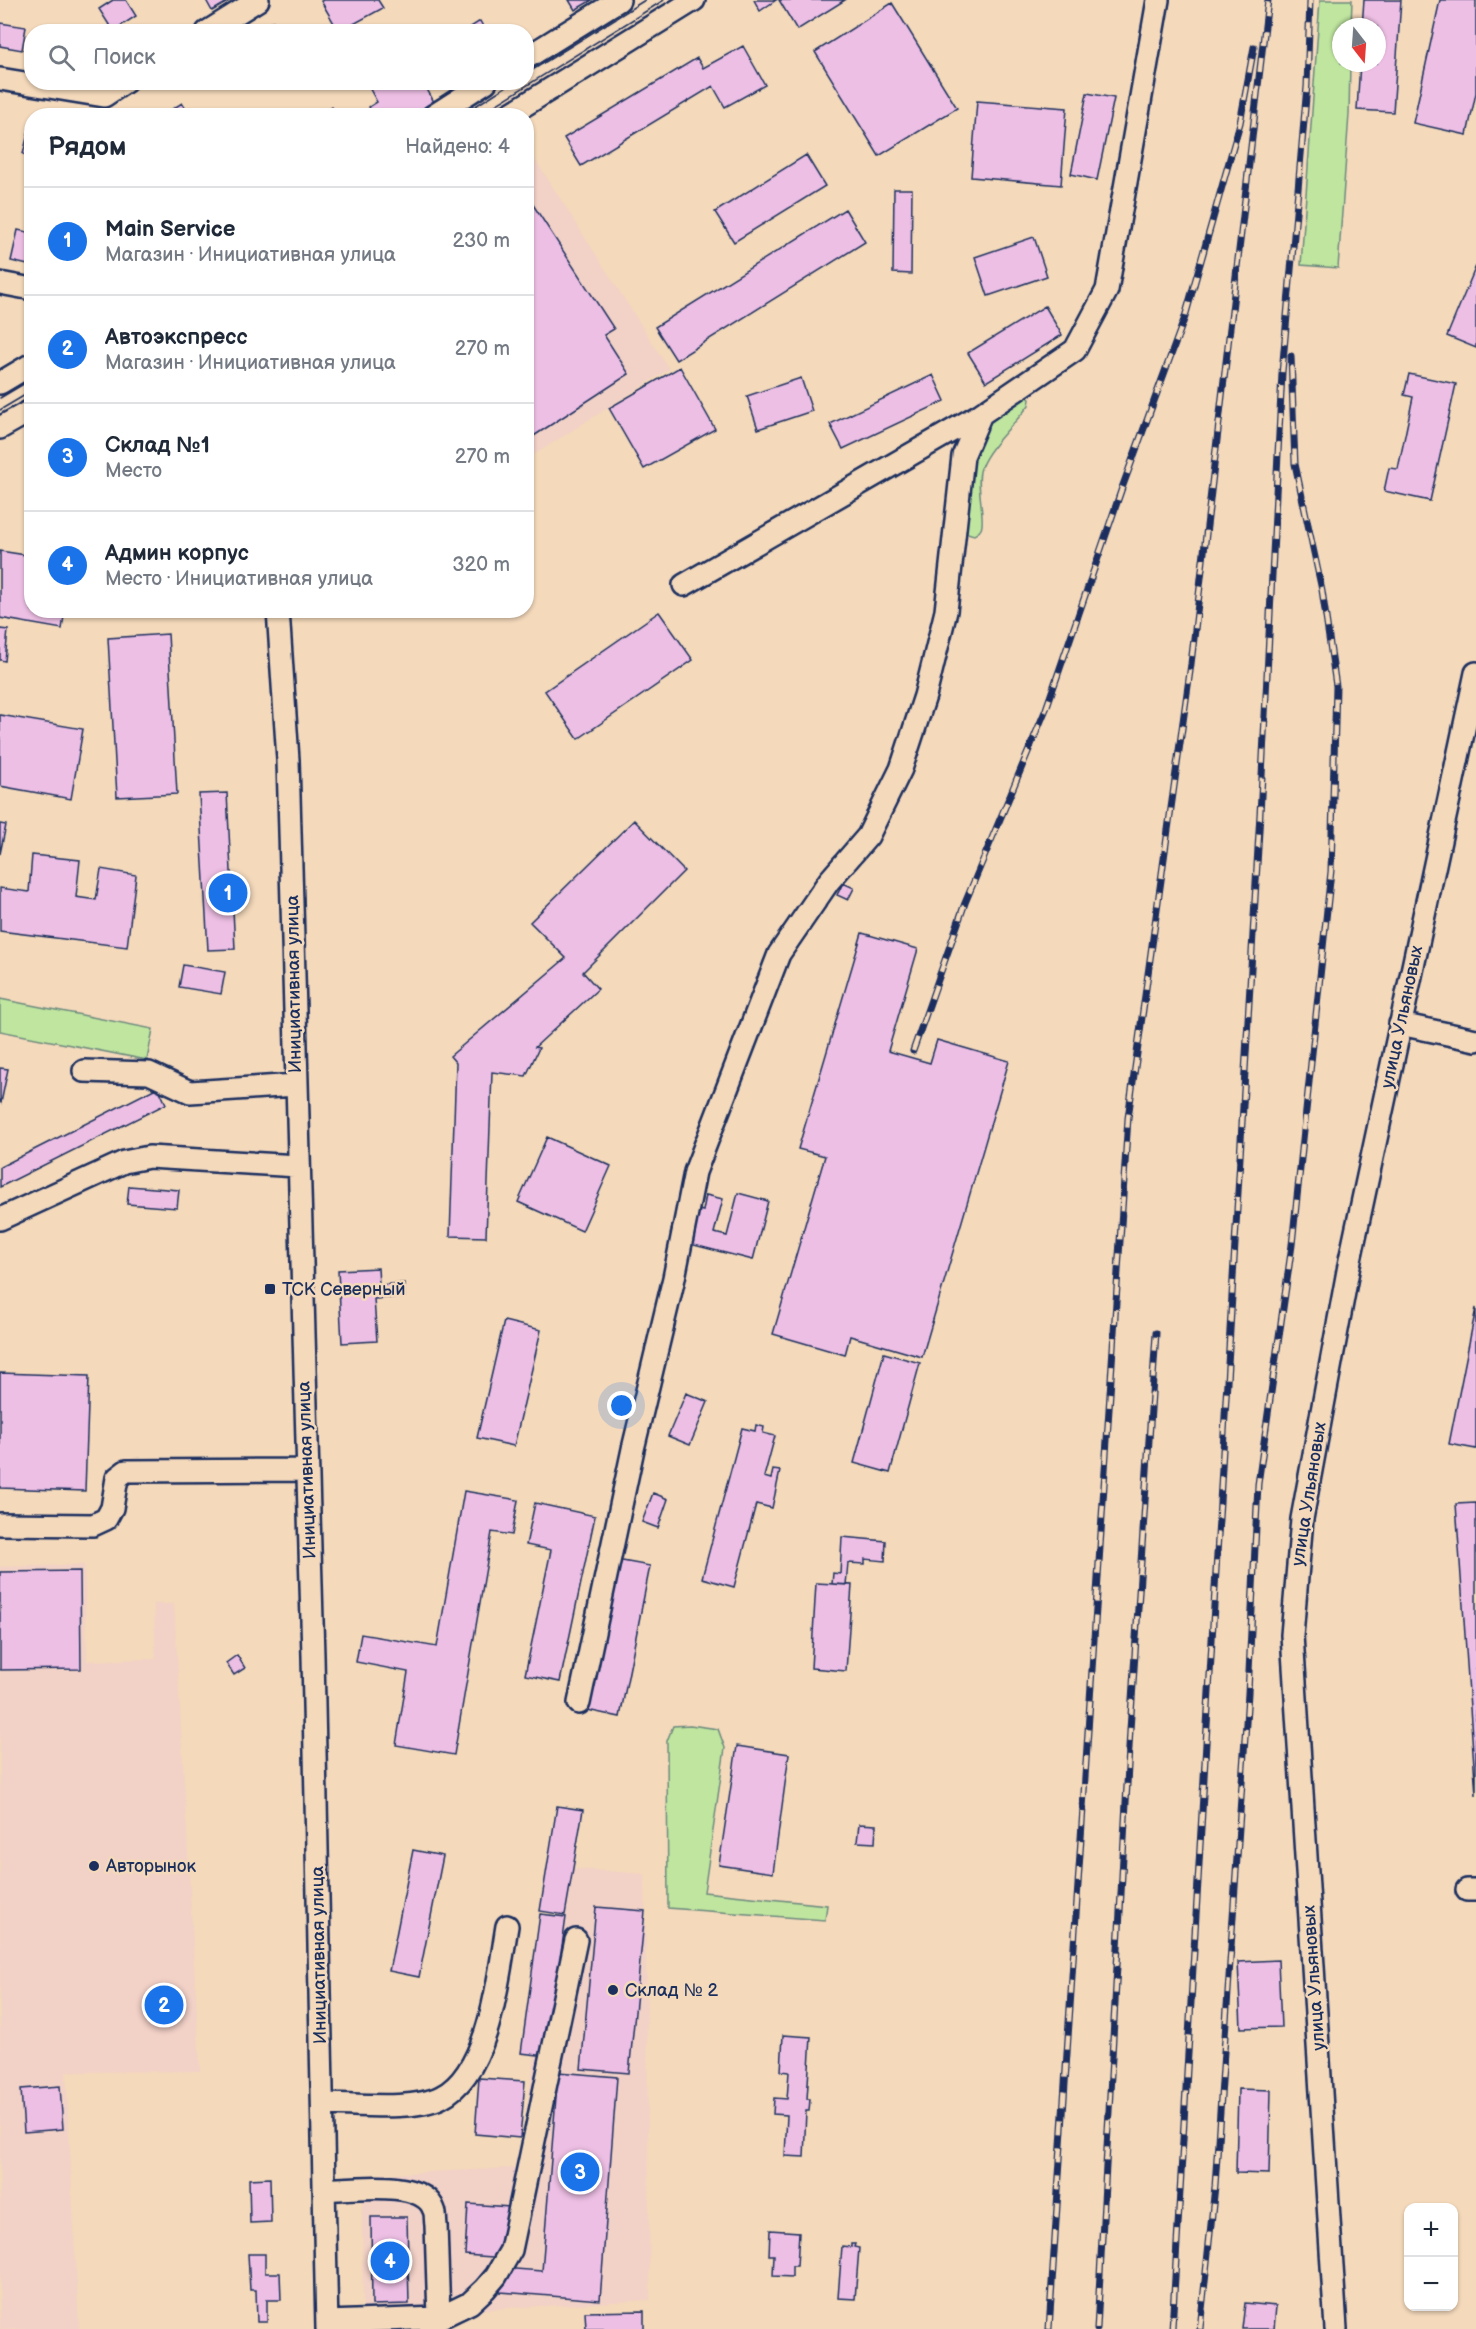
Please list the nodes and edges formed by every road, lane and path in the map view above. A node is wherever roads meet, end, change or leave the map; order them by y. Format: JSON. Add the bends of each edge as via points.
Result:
{"nodes":[{"id":1,"x":258,"y":0,"type":"edge"},
{"id":2,"x":619,"y":0,"type":"edge"},
{"id":3,"x":694,"y":0,"type":"edge"},
{"id":4,"x":1158,"y":0,"type":"edge"},
{"id":5,"x":220,"y":24,"type":"edge"},
{"id":6,"x":534,"y":53,"type":"edge"},
{"id":7,"x":0,"y":80,"type":"edge"},
{"id":8,"x":24,"y":84,"type":"edge"},
{"id":9,"x":65,"y":90,"type":"edge"},
{"id":10,"x":113,"y":90,"type":"edge"},
{"id":11,"x":474,"y":90,"type":"edge"},
{"id":12,"x":445,"y":108,"type":"edge"},
{"id":13,"x":520,"y":108,"type":"edge"},
{"id":14,"x":0,"y":283,"type":"edge"},
{"id":15,"x":24,"y":288,"type":"edge"},
{"id":16,"x":24,"y":369,"type":"edge"},
{"id":17,"x":0,"y":383,"type":"edge"},
{"id":18,"x":24,"y":414,"type":"edge"},
{"id":19,"x":981,"y":414,"type":"junction"},
{"id":20,"x":0,"y":428,"type":"edge"},
{"id":21,"x":684,"y":585,"type":"dead end"},
{"id":22,"x":279,"y":618,"type":"edge"},
{"id":23,"x":1476,"y":673,"type":"edge"},
{"id":24,"x":1400,"y":1024,"type":"junction"},
{"id":25,"x":1476,"y":1040,"type":"edge"},
{"id":26,"x":84,"y":1071,"type":"dead end"},
{"id":27,"x":296,"y":1085,"type":"junction"},
{"id":28,"x":298,"y":1166,"type":"junction"},
{"id":29,"x":0,"y":1219,"type":"edge"},
{"id":30,"x":307,"y":1470,"type":"junction"},
{"id":31,"x":0,"y":1524,"type":"edge"},
{"id":32,"x":579,"y":1703,"type":"dead end"},
{"id":33,"x":507,"y":1926,"type":"dead end"},
{"id":34,"x":576,"y":1940,"type":"dead end"},
{"id":35,"x":323,"y":2104,"type":"junction"},
{"id":36,"x":324,"y":2190,"type":"junction"},
{"id":37,"x":440,"y":2318,"type":"junction"},
{"id":38,"x":327,"y":2325,"type":"edge"},
{"id":39,"x":1336,"y":2329,"type":"edge"}],
"edges":[{"from":1,"to":5,"type":"street"},
{"from":2,"to":6,"type":"street"},
{"from":3,"to":13,"type":"street"},
{"from":4,"to":19,"type":"street","via":[[1107,291],[1075,350]]},
{"from":7,"to":8,"type":"street"},
{"from":9,"to":10,"type":"street","via":[[104,96]]},
{"from":11,"to":12,"type":"street"},
{"from":14,"to":15,"type":"street"},
{"from":16,"to":17,"type":"street"},
{"from":18,"to":20,"type":"street"},
{"from":19,"to":21,"type":"street"},
{"from":19,"to":32,"type":"street","via":[[963,456],[946,611],[925,696],[901,769],[868,836],[829,881],[779,954],[695,1172]]},
{"from":22,"to":27,"type":"street","name":"Инициативная улица","via":[[288,760]]},
{"from":23,"to":24,"type":"street","name":"улица Ульяновых"},
{"from":24,"to":25,"type":"street"},
{"from":24,"to":39,"type":"street","name":"улица Ульяновых","via":[[1350,1260],[1302,1519],[1292,1635]]},
{"from":26,"to":27,"type":"street","via":[[149,1072],[190,1092]]},
{"from":27,"to":28,"type":"street","name":"Инициативная улица"},
{"from":28,"to":29,"type":"street","via":[[149,1157],[124,1162]]},
{"from":28,"to":30,"type":"street","name":"Инициативная улица"},
{"from":30,"to":31,"type":"street","via":[[126,1471],[117,1478],[106,1519],[93,1525]]},
{"from":30,"to":35,"type":"street","name":"Инициативная улица"},
{"from":33,"to":35,"type":"street","via":[[497,1989],[479,2051],[458,2083],[442,2097],[406,2105]]},
{"from":34,"to":37,"type":"street","via":[[512,2250],[485,2289],[470,2303]]},
{"from":35,"to":36,"type":"street","name":"Инициативная улица"},
{"from":36,"to":37,"type":"street","via":[[385,2188],[418,2192],[428,2201],[436,2224]]},
{"from":36,"to":38,"type":"street","name":"Инициативная улица"},
{"from":37,"to":38,"type":"street"}]}
